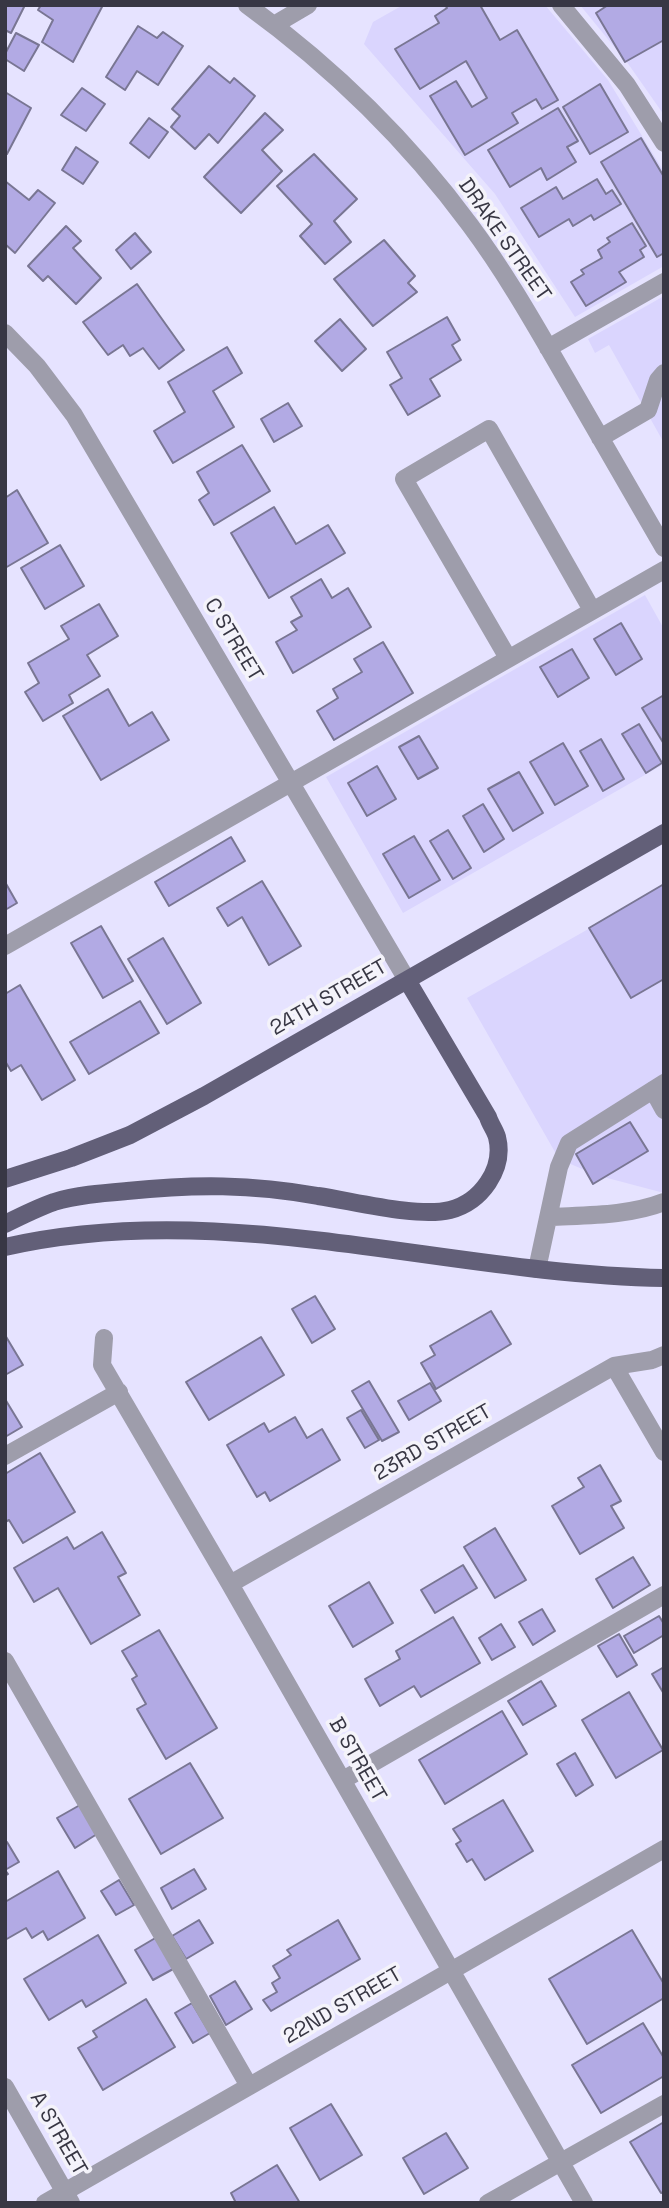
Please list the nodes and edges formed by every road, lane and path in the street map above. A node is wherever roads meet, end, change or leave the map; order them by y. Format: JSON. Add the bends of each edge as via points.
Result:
{"nodes":[{"id":1,"x":247,"y":5,"type":"edge"},
{"id":2,"x":309,"y":5,"type":"edge"},
{"id":3,"x":561,"y":5,"type":"edge"},
{"id":4,"x":274,"y":25,"type":"junction"},
{"id":5,"x":664,"y":143,"type":"edge"},
{"id":6,"x":664,"y":282,"type":"edge"},
{"id":7,"x":5,"y":333,"type":"edge"},
{"id":8,"x":548,"y":348,"type":"junction"},
{"id":9,"x":664,"y":373,"type":"edge"},
{"id":10,"x":656,"y":412,"type":"edge"},
{"id":11,"x":600,"y":438,"type":"junction"},
{"id":12,"x":664,"y":548,"type":"edge"},
{"id":13,"x":664,"y":570,"type":"edge"},
{"id":14,"x":592,"y":610,"type":"junction"},
{"id":15,"x":508,"y":658,"type":"junction"},
{"id":16,"x":291,"y":783,"type":"junction"},
{"id":17,"x":664,"y":832,"type":"edge"},
{"id":18,"x":5,"y":946,"type":"edge"},
{"id":19,"x":407,"y":980,"type":"junction"},
{"id":20,"x":658,"y":1087,"type":"edge"},
{"id":21,"x":664,"y":1110,"type":"edge"},
{"id":22,"x":5,"y":1179,"type":"edge"},
{"id":23,"x":664,"y":1202,"type":"edge"},
{"id":24,"x":549,"y":1217,"type":"junction"},
{"id":25,"x":5,"y":1224,"type":"edge"},
{"id":26,"x":5,"y":1247,"type":"edge"},
{"id":27,"x":537,"y":1269,"type":"junction"},
{"id":28,"x":664,"y":1278,"type":"edge"},
{"id":29,"x":104,"y":1338,"type":"dead end"},
{"id":30,"x":664,"y":1355,"type":"edge"},
{"id":31,"x":614,"y":1366,"type":"junction"},
{"id":32,"x":119,"y":1392,"type":"junction"},
{"id":33,"x":664,"y":1452,"type":"edge"},
{"id":34,"x":5,"y":1456,"type":"edge"},
{"id":35,"x":230,"y":1584,"type":"junction"},
{"id":36,"x":664,"y":1595,"type":"edge"},
{"id":37,"x":5,"y":1661,"type":"edge"},
{"id":38,"x":343,"y":1780,"type":"junction"},
{"id":39,"x":664,"y":1849,"type":"edge"},
{"id":40,"x":451,"y":1971,"type":"junction"},
{"id":41,"x":249,"y":2086,"type":"junction"},
{"id":42,"x":5,"y":2087,"type":"edge"},
{"id":43,"x":664,"y":2104,"type":"edge"},
{"id":44,"x":560,"y":2161,"type":"junction"},
{"id":45,"x":68,"y":2197,"type":"edge"},
{"id":46,"x":45,"y":2203,"type":"edge"},
{"id":47,"x":488,"y":2203,"type":"edge"},
{"id":48,"x":584,"y":2203,"type":"edge"}],
"edges":[{"from":1,"to":4,"type":"street","name":"DRAKE STREET"},
{"from":2,"to":4,"type":"street"},
{"from":3,"to":5,"type":"street","via":[[627,85]]},
{"from":4,"to":8,"type":"street","name":"DRAKE STREET","via":[[349,89],[412,153],[469,224]]},
{"from":6,"to":8,"type":"street"},
{"from":7,"to":16,"type":"street","name":"C STREET","via":[[74,415]]},
{"from":8,"to":11,"type":"street","name":"DRAKE STREET"},
{"from":9,"to":10,"type":"street","via":[[658,380]]},
{"from":10,"to":11,"type":"street"},
{"from":11,"to":12,"type":"street","name":"DRAKE STREET"},
{"from":13,"to":14,"type":"street"},
{"from":14,"to":15,"type":"street"},
{"from":14,"to":15,"type":"street","via":[[489,429],[404,479]]},
{"from":15,"to":16,"type":"street"},
{"from":16,"to":18,"type":"street"},
{"from":16,"to":19,"type":"street","name":"C STREET"},
{"from":17,"to":19,"type":"main road","name":"24TH STREET"},
{"from":19,"to":22,"type":"main road","name":"24TH STREET","via":[[130,1135]]},
{"from":19,"to":25,"type":"main road","via":[[497,1137],[495,1169],[477,1196],[438,1212],[254,1186],[174,1186],[55,1202]]},
{"from":20,"to":21,"type":"street"},
{"from":20,"to":24,"type":"street","via":[[569,1143]]},
{"from":23,"to":24,"type":"street","via":[[605,1214]]},
{"from":24,"to":27,"type":"street"},
{"from":26,"to":27,"type":"main road","via":[[120,1231],[199,1230]]},
{"from":27,"to":28,"type":"main road"},
{"from":29,"to":32,"type":"street","name":"B STREET","via":[[102,1364]]},
{"from":30,"to":31,"type":"street","name":"23RD STREET"},
{"from":31,"to":33,"type":"street"},
{"from":31,"to":35,"type":"street","name":"23RD STREET"},
{"from":32,"to":34,"type":"street"},
{"from":32,"to":35,"type":"street","name":"B STREET"},
{"from":35,"to":38,"type":"street","name":"B STREET"},
{"from":36,"to":38,"type":"street"},
{"from":37,"to":41,"type":"street"},
{"from":38,"to":40,"type":"street","name":"B STREET"},
{"from":39,"to":40,"type":"street","name":"22ND STREET"},
{"from":40,"to":41,"type":"street","name":"22ND STREET"},
{"from":40,"to":44,"type":"street","name":"B STREET"},
{"from":41,"to":45,"type":"street","name":"22ND STREET"},
{"from":42,"to":45,"type":"street","name":"A STREET"},
{"from":43,"to":44,"type":"street"},
{"from":44,"to":47,"type":"street"},
{"from":44,"to":48,"type":"street","name":"B STREET"},
{"from":45,"to":46,"type":"street","name":"22ND STREET"}]}
